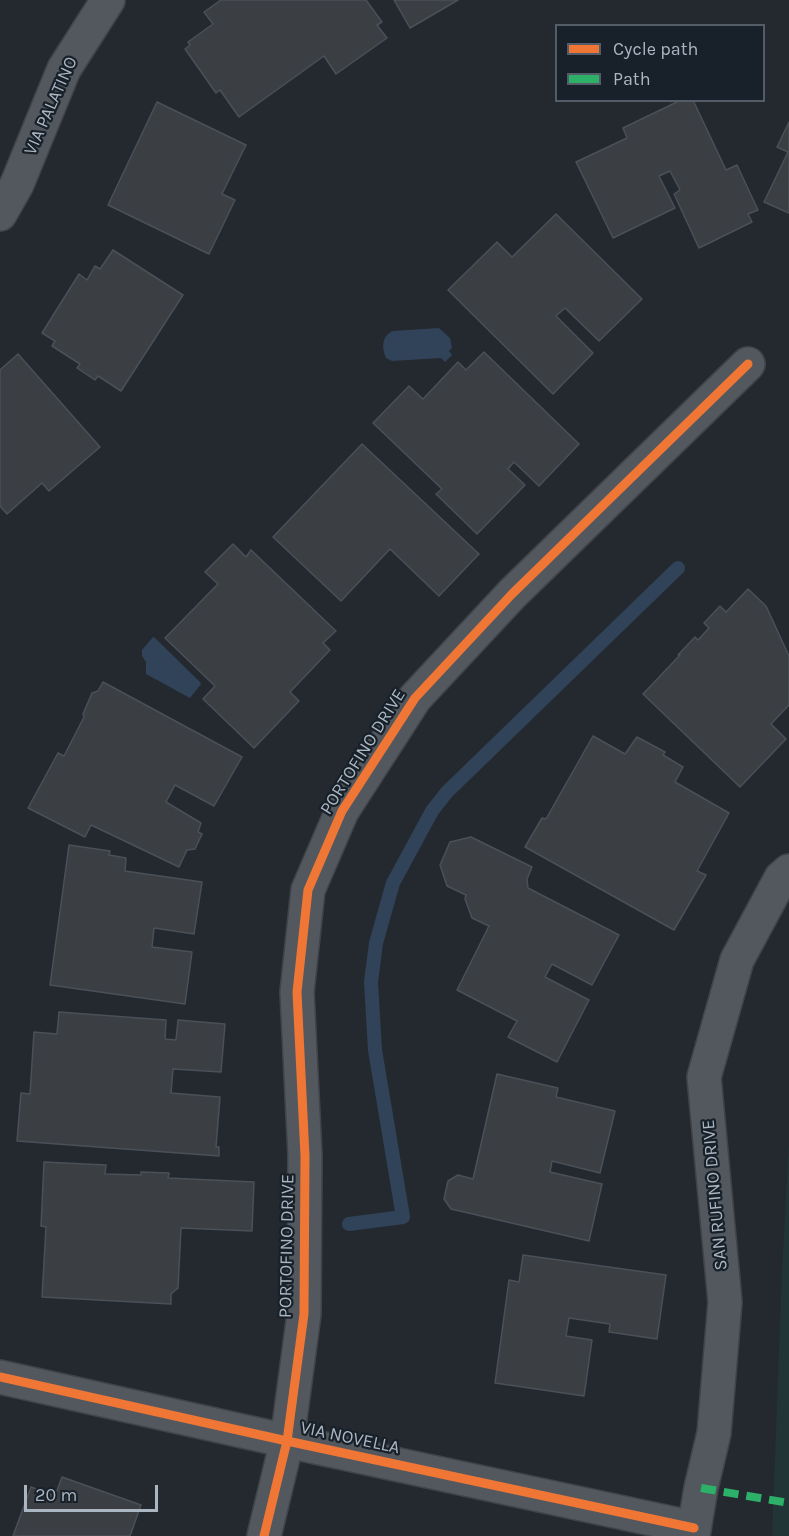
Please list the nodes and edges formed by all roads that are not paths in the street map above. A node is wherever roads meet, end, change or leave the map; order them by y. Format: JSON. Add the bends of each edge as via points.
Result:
{"nodes":[{"id":1,"x":108,"y":0,"type":"edge"},
{"id":2,"x":0,"y":214,"type":"edge"},
{"id":3,"x":748,"y":364,"type":"dead end"},
{"id":4,"x":789,"y":872,"type":"edge"},
{"id":5,"x":0,"y":1377,"type":"edge"},
{"id":6,"x":287,"y":1441,"type":"junction"},
{"id":7,"x":694,"y":1532,"type":"edge"},
{"id":8,"x":264,"y":1536,"type":"edge"}],
"edges":[{"from":1,"to":2,"type":"street","name":"VIA PALATINO","via":[[64,69],[17,184]]},
{"from":3,"to":6,"type":"street","name":"PORTOFINO DRIVE","via":[[512,594],[414,698],[342,811],[308,890],[297,992],[305,1156],[304,1314]]},
{"from":4,"to":7,"type":"street","name":"SAN RUFINO DRIVE","via":[[781,878],[737,960],[704,1077],[724,1302],[714,1433]]},
{"from":5,"to":6,"type":"street","name":"VIA NOVELLA"},
{"from":6,"to":7,"type":"street","name":"VIA NOVELLA"},
{"from":6,"to":8,"type":"street","name":"PORTOFINO DRIVE"}]}
